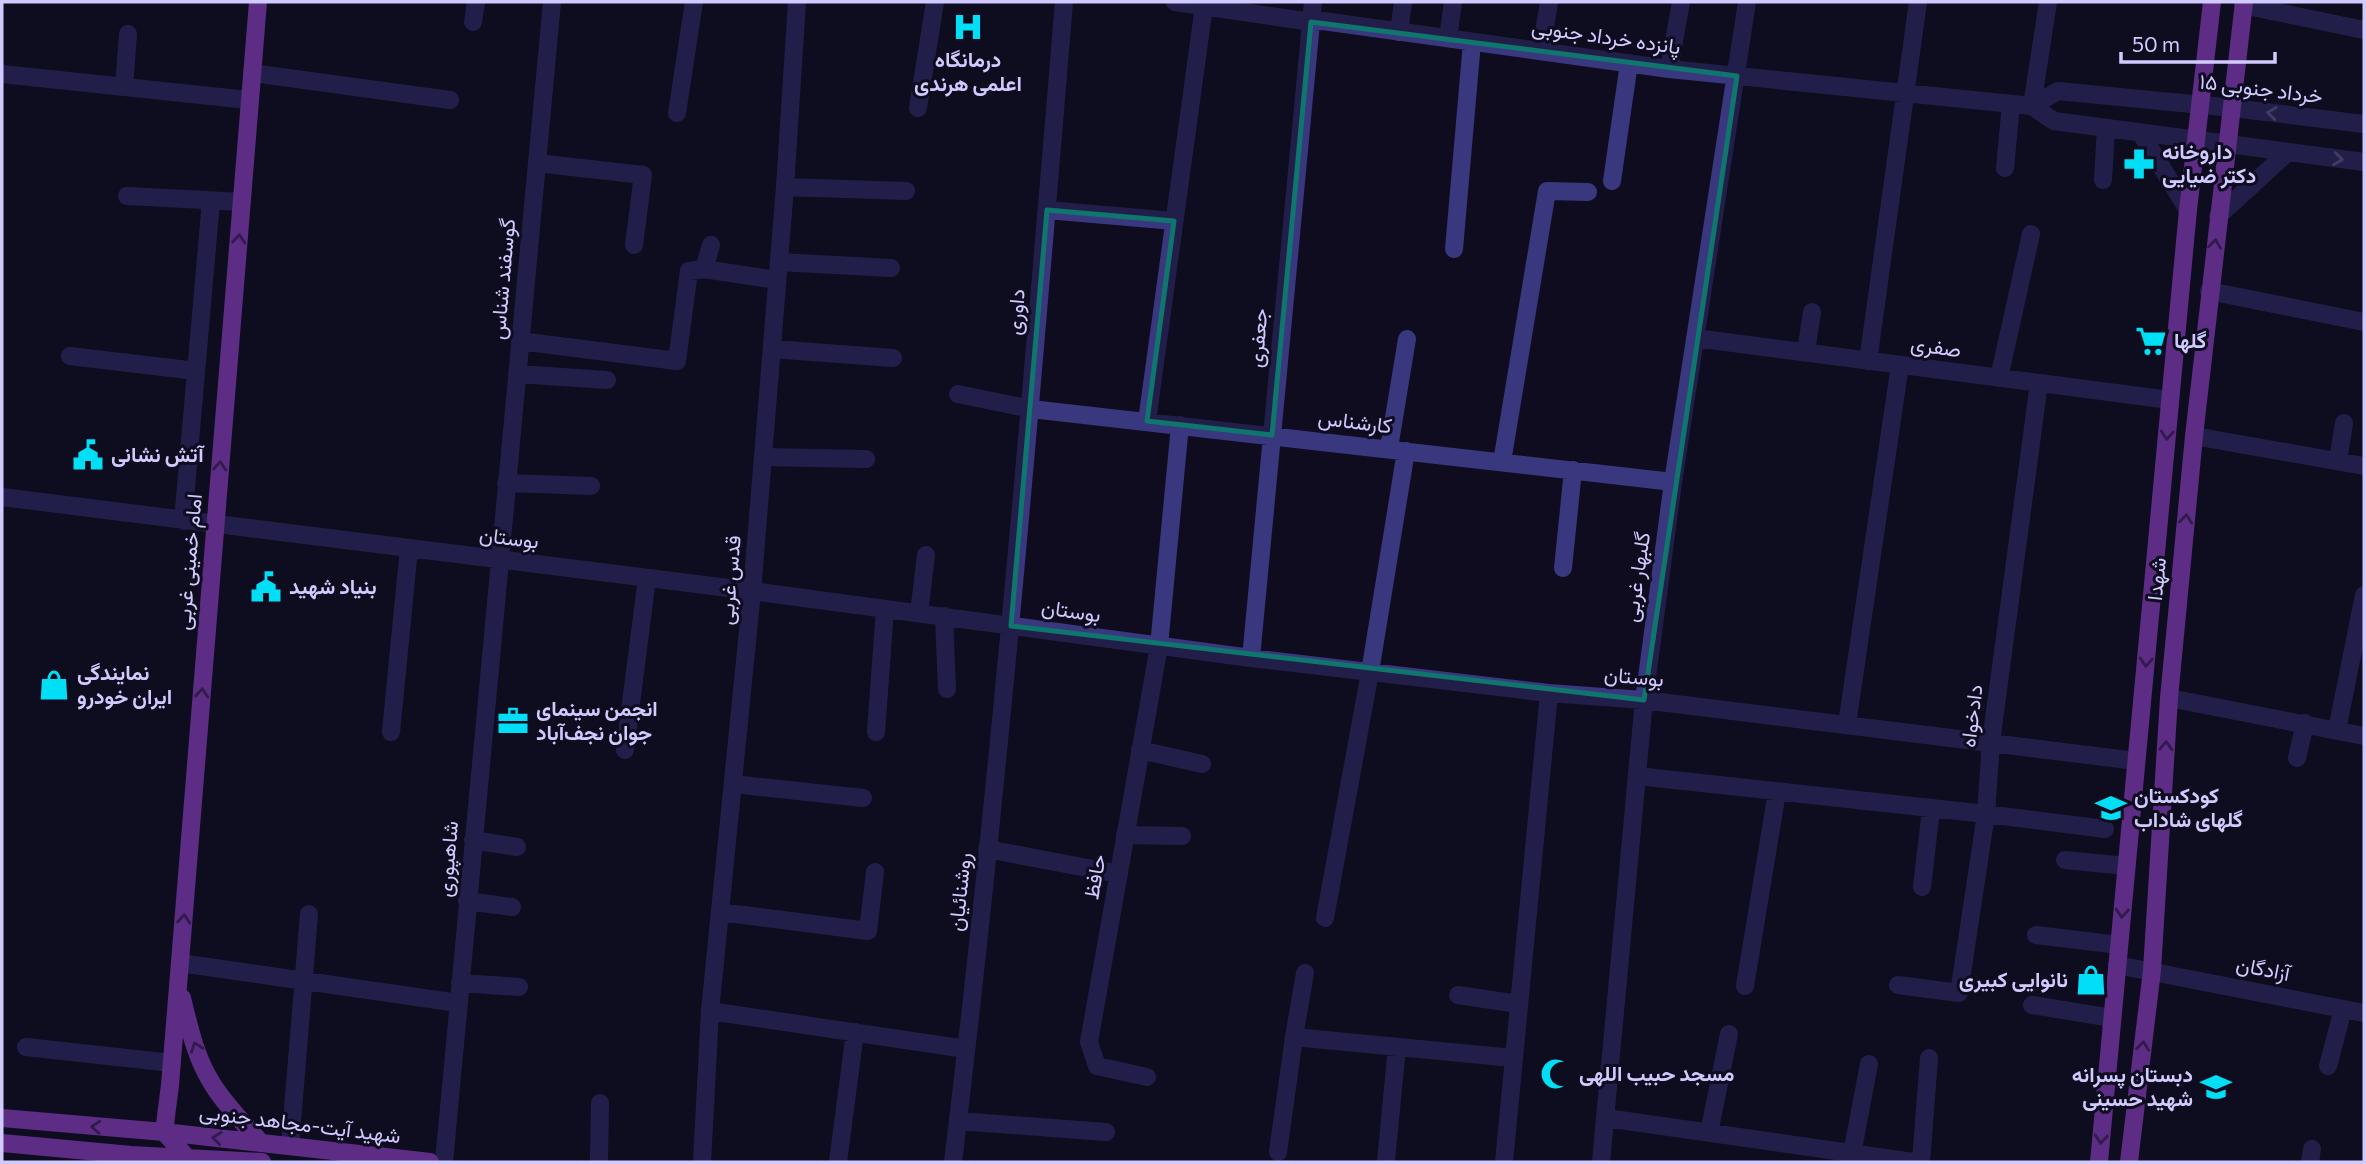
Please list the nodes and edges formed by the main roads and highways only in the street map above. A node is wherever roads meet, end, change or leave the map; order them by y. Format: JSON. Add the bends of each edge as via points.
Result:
{"nodes":[{"id":1,"x":258,"y":2,"type":"edge"},
{"id":2,"x":2212,"y":2,"type":"edge"},
{"id":3,"x":2243,"y":4,"type":"edge"},
{"id":4,"x":178,"y":983,"type":"junction"},
{"id":5,"x":2,"y":1118,"type":"edge"},
{"id":6,"x":164,"y":1132,"type":"junction"},
{"id":7,"x":2,"y":1143,"type":"edge"},
{"id":8,"x":261,"y":1143,"type":"junction"},
{"id":9,"x":36,"y":1148,"type":"junction"},
{"id":10,"x":323,"y":1156,"type":"edge"},
{"id":11,"x":129,"y":1158,"type":"edge"},
{"id":12,"x":191,"y":1161,"type":"edge"},
{"id":13,"x":85,"y":1162,"type":"edge"},
{"id":14,"x":255,"y":1162,"type":"edge"},
{"id":15,"x":262,"y":1162,"type":"edge"},
{"id":16,"x":430,"y":1162,"type":"edge"},
{"id":17,"x":2099,"y":1162,"type":"edge"},
{"id":18,"x":2129,"y":1162,"type":"edge"}],
"edges":[{"from":4,"to":1,"type":"main road","name":"امام خمینی غربی","one_way":true},
{"from":2,"to":17,"type":"main road","name":"شهدا","one_way":true,"via":[[2188,210]]},
{"from":18,"to":3,"type":"main road","name":"شهدا","one_way":true,"via":[[2152,970],[2169,698],[2194,436]]},
{"from":4,"to":6,"type":"main road","name":"امام خمینی غربی"},
{"from":8,"to":4,"type":"main road","one_way":true,"via":[[209,1080]]},
{"from":6,"to":5,"type":"main road","name":"شهید آیت-مجاهد جنوبی","one_way":true},
{"from":8,"to":6,"type":"main road","name":"شهید آیت-مجاهد جنوبی","one_way":true},
{"from":6,"to":11,"type":"main road"},
{"from":6,"to":12,"type":"main road"},
{"from":7,"to":9,"type":"main road"},
{"from":8,"to":10,"type":"main road","name":"شهید آیت-مجاهد جنوبی"},
{"from":9,"to":11,"type":"main road","name":"شهید آیت-مجاهد جنوبی"},
{"from":9,"to":13,"type":"main road"},
{"from":10,"to":16,"type":"main road","name":"شهید آیت-مجاهد جنوبی"},
{"from":11,"to":12,"type":"main road","name":"شهید آیت-مجاهد جنوبی"},
{"from":12,"to":14,"type":"main road","name":"شهید آیت-مجاهد جنوبی"},
{"from":14,"to":15,"type":"main road","name":"شهید آیت-مجاهد جنوبی"}]}
